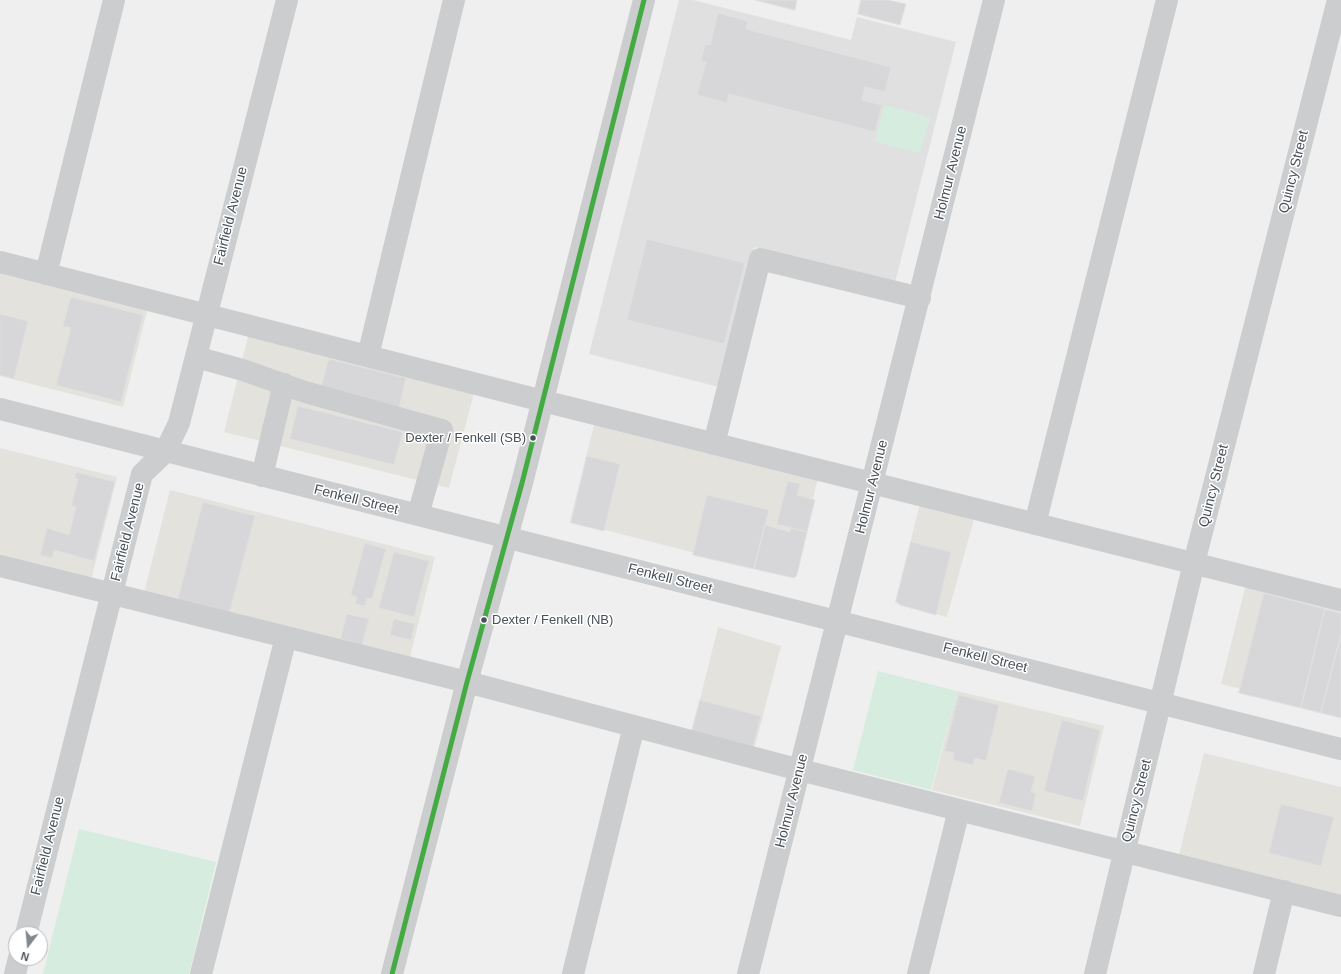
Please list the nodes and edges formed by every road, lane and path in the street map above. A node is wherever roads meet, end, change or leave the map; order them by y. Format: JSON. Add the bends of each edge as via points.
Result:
{"nodes":[{"id":1,"x":114,"y":0,"type":"edge"},
{"id":2,"x":286,"y":0,"type":"edge"},
{"id":3,"x":454,"y":0,"type":"edge"},
{"id":4,"x":644,"y":0,"type":"edge"},
{"id":5,"x":994,"y":0,"type":"edge"},
{"id":6,"x":1167,"y":0,"type":"edge"},
{"id":7,"x":1338,"y":0,"type":"edge"},
{"id":8,"x":0,"y":262,"type":"edge"},
{"id":9,"x":46,"y":274,"type":"junction"},
{"id":10,"x":920,"y":298,"type":"junction"},
{"id":11,"x":206,"y":315,"type":"junction"},
{"id":12,"x":368,"y":356,"type":"junction"},
{"id":13,"x":196,"y":357,"type":"junction"},
{"id":14,"x":284,"y":384,"type":"junction"},
{"id":15,"x":543,"y":401,"type":"junction"},
{"id":16,"x":0,"y":409,"type":"edge"},
{"id":17,"x":714,"y":444,"type":"junction"},
{"id":18,"x":165,"y":452,"type":"junction"},
{"id":19,"x":262,"y":476,"type":"junction"},
{"id":20,"x":873,"y":483,"type":"junction"},
{"id":21,"x":418,"y":515,"type":"junction"},
{"id":22,"x":1035,"y":524,"type":"junction"},
{"id":23,"x":506,"y":537,"type":"junction"},
{"id":24,"x":1194,"y":563,"type":"junction"},
{"id":25,"x":0,"y":566,"type":"edge"},
{"id":26,"x":113,"y":594,"type":"junction"},
{"id":27,"x":1341,"y":600,"type":"edge"},
{"id":28,"x":838,"y":621,"type":"junction"},
{"id":29,"x":286,"y":637,"type":"junction"},
{"id":30,"x":467,"y":682,"type":"junction"},
{"id":31,"x":1160,"y":702,"type":"junction"},
{"id":32,"x":634,"y":726,"type":"junction"},
{"id":33,"x":1341,"y":749,"type":"edge"},
{"id":34,"x":800,"y":770,"type":"junction"},
{"id":35,"x":959,"y":810,"type":"junction"},
{"id":36,"x":1124,"y":851,"type":"junction"},
{"id":37,"x":1284,"y":891,"type":"junction"},
{"id":38,"x":1341,"y":906,"type":"edge"},
{"id":39,"x":28,"y":926,"type":"edge"},
{"id":40,"x":201,"y":974,"type":"edge"},
{"id":41,"x":392,"y":974,"type":"edge"},
{"id":42,"x":573,"y":974,"type":"edge"},
{"id":43,"x":748,"y":974,"type":"edge"},
{"id":44,"x":918,"y":974,"type":"edge"},
{"id":45,"x":1095,"y":974,"type":"edge"},
{"id":46,"x":1264,"y":974,"type":"edge"}],
"edges":[{"from":1,"to":9,"type":"street"},
{"from":2,"to":11,"type":"street","name":"Fairfield Avenue"},
{"from":3,"to":12,"type":"street"},
{"from":4,"to":15,"type":"street"},
{"from":5,"to":10,"type":"street","name":"Holmur Avenue"},
{"from":6,"to":22,"type":"street"},
{"from":7,"to":24,"type":"street","name":"Quincy Street"},
{"from":8,"to":9,"type":"street"},
{"from":9,"to":11,"type":"street"},
{"from":10,"to":17,"type":"street","via":[[760,258]]},
{"from":10,"to":20,"type":"street","name":"Holmur Avenue"},
{"from":11,"to":12,"type":"street"},
{"from":11,"to":13,"type":"street","name":"Fairfield Avenue"},
{"from":12,"to":15,"type":"street"},
{"from":13,"to":14,"type":"street"},
{"from":13,"to":18,"type":"street","name":"Fairfield Avenue","via":[[179,423]]},
{"from":14,"to":19,"type":"street"},
{"from":14,"to":21,"type":"street","via":[[373,412],[442,430]]},
{"from":15,"to":17,"type":"street"},
{"from":15,"to":23,"type":"street"},
{"from":16,"to":18,"type":"street","name":"Fenkell Street"},
{"from":17,"to":20,"type":"street"},
{"from":18,"to":19,"type":"street","name":"Fenkell Street"},
{"from":18,"to":26,"type":"street","name":"Fairfield Avenue","via":[[142,474]]},
{"from":19,"to":21,"type":"street","name":"Fenkell Street"},
{"from":20,"to":22,"type":"street"},
{"from":20,"to":28,"type":"street","name":"Holmur Avenue"},
{"from":21,"to":23,"type":"street","name":"Fenkell Street"},
{"from":22,"to":24,"type":"street"},
{"from":23,"to":28,"type":"street","name":"Fenkell Street"},
{"from":23,"to":30,"type":"street"},
{"from":24,"to":27,"type":"street"},
{"from":24,"to":31,"type":"street","name":"Quincy Street"},
{"from":25,"to":26,"type":"street"},
{"from":26,"to":29,"type":"street"},
{"from":26,"to":39,"type":"street","name":"Fairfield Avenue"},
{"from":28,"to":31,"type":"street","name":"Fenkell Street"},
{"from":28,"to":34,"type":"street","name":"Holmur Avenue"},
{"from":29,"to":30,"type":"street"},
{"from":29,"to":40,"type":"street"},
{"from":30,"to":32,"type":"street"},
{"from":30,"to":41,"type":"street"},
{"from":31,"to":33,"type":"street","name":"Fenkell Street"},
{"from":31,"to":36,"type":"street","name":"Quincy Street"},
{"from":32,"to":34,"type":"street"},
{"from":32,"to":42,"type":"street"},
{"from":34,"to":35,"type":"street"},
{"from":34,"to":43,"type":"street","name":"Holmur Avenue"},
{"from":35,"to":36,"type":"street"},
{"from":35,"to":44,"type":"street"},
{"from":36,"to":37,"type":"street"},
{"from":36,"to":45,"type":"street","name":"Quincy Street"},
{"from":37,"to":38,"type":"street"},
{"from":37,"to":46,"type":"street"}]}
